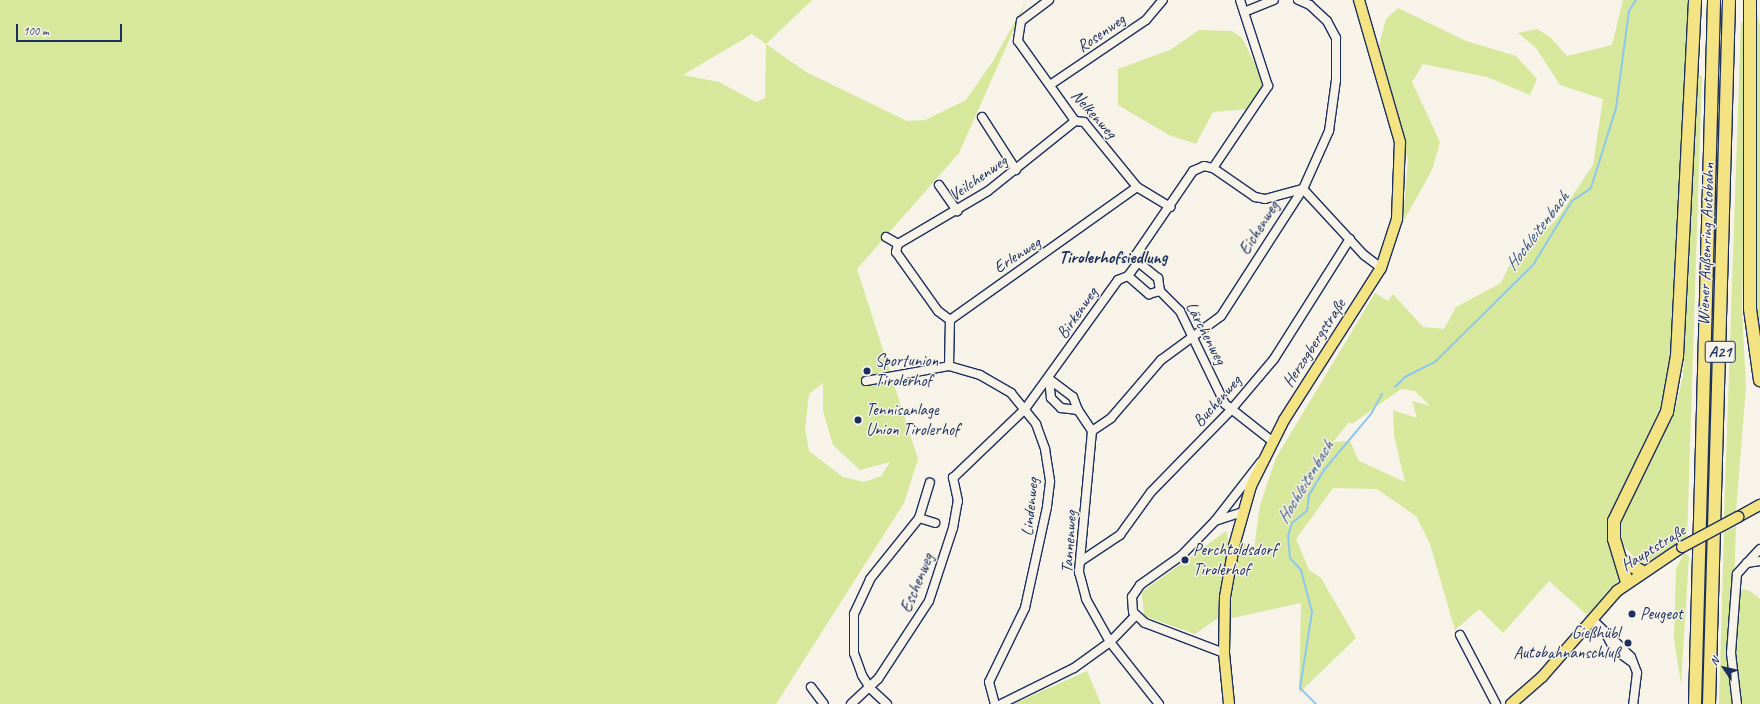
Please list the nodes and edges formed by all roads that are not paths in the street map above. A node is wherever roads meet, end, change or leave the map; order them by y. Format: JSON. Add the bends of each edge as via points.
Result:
{"nodes":[{"id":1,"x":1050,"y":0,"type":"edge"},
{"id":2,"x":1163,"y":0,"type":"edge"},
{"id":3,"x":1240,"y":0,"type":"edge"},
{"id":4,"x":1274,"y":0,"type":"edge"},
{"id":5,"x":1298,"y":0,"type":"edge"},
{"id":6,"x":1359,"y":0,"type":"edge"},
{"id":7,"x":1695,"y":0,"type":"edge"},
{"id":8,"x":1714,"y":0,"type":"edge"},
{"id":9,"x":1729,"y":0,"type":"edge"},
{"id":10,"x":1750,"y":0,"type":"edge"},
{"id":11,"x":1244,"y":12,"type":"junction"},
{"id":12,"x":1050,"y":86,"type":"junction"},
{"id":13,"x":982,"y":117,"type":"dead end"},
{"id":14,"x":1074,"y":121,"type":"junction"},
{"id":15,"x":1213,"y":168,"type":"junction"},
{"id":16,"x":1016,"y":170,"type":"junction"},
{"id":17,"x":939,"y":185,"type":"dead end"},
{"id":18,"x":1137,"y":187,"type":"junction"},
{"id":19,"x":1303,"y":189,"type":"junction"},
{"id":20,"x":1170,"y":207,"type":"junction"},
{"id":21,"x":958,"y":211,"type":"junction"},
{"id":22,"x":886,"y":237,"type":"dead end"},
{"id":23,"x":1350,"y":239,"type":"junction"},
{"id":24,"x":898,"y":244,"type":"junction"},
{"id":25,"x":1138,"y":262,"type":"junction"},
{"id":26,"x":1381,"y":268,"type":"junction"},
{"id":27,"x":1128,"y":276,"type":"junction"},
{"id":28,"x":1160,"y":291,"type":"junction"},
{"id":29,"x":950,"y":320,"type":"junction"},
{"id":30,"x":1192,"y":336,"type":"junction"},
{"id":31,"x":949,"y":366,"type":"junction"},
{"id":32,"x":1049,"y":379,"type":"junction"},
{"id":33,"x":1760,"y":380,"type":"edge"},
{"id":34,"x":866,"y":381,"type":"dead end"},
{"id":35,"x":1026,"y":409,"type":"junction"},
{"id":36,"x":1078,"y":410,"type":"junction"},
{"id":37,"x":1230,"y":411,"type":"junction"},
{"id":38,"x":1092,"y":431,"type":"junction"},
{"id":39,"x":1272,"y":441,"type":"junction"},
{"id":40,"x":1261,"y":462,"type":"junction"},
{"id":41,"x":953,"y":478,"type":"joint"},
{"id":42,"x":930,"y":483,"type":"dead end"},
{"id":43,"x":1760,"y":505,"type":"edge"},
{"id":44,"x":1243,"y":512,"type":"junction"},
{"id":45,"x":919,"y":518,"type":"junction"},
{"id":46,"x":1215,"y":521,"type":"junction"},
{"id":47,"x":935,"y":523,"type":"dead end"},
{"id":48,"x":1760,"y":549,"type":"edge"},
{"id":49,"x":1081,"y":561,"type":"junction"},
{"id":50,"x":1624,"y":562,"type":"junction"},
{"id":51,"x":1760,"y":562,"type":"edge"},
{"id":52,"x":1747,"y":563,"type":"junction"},
{"id":53,"x":1641,"y":571,"type":"junction"},
{"id":54,"x":1627,"y":582,"type":"junction"},
{"id":55,"x":1135,"y":616,"type":"junction"},
{"id":56,"x":1592,"y":619,"type":"junction"},
{"id":57,"x":1460,"y":635,"type":"dead end"},
{"id":58,"x":1110,"y":642,"type":"junction"},
{"id":59,"x":1224,"y":653,"type":"junction"},
{"id":60,"x":811,"y":687,"type":"dead end"},
{"id":61,"x":870,"y":688,"type":"junction"},
{"id":62,"x":824,"y":704,"type":"edge"},
{"id":63,"x":851,"y":704,"type":"edge"},
{"id":64,"x":887,"y":704,"type":"edge"},
{"id":65,"x":995,"y":704,"type":"edge"},
{"id":66,"x":1001,"y":704,"type":"edge"},
{"id":67,"x":1159,"y":704,"type":"edge"},
{"id":68,"x":1229,"y":704,"type":"edge"},
{"id":69,"x":1496,"y":704,"type":"edge"},
{"id":70,"x":1511,"y":704,"type":"edge"},
{"id":71,"x":1633,"y":704,"type":"edge"},
{"id":72,"x":1695,"y":704,"type":"edge"},
{"id":73,"x":1709,"y":704,"type":"edge"},
{"id":74,"x":1737,"y":704,"type":"edge"}],
"edges":[{"from":1,"to":12,"type":"street","name":"Nelkenweg","via":[[1023,18],[1019,25],[1018,41]]},
{"from":2,"to":12,"type":"street","name":"Rosenweg","via":[[1146,20]]},
{"from":3,"to":11,"type":"street"},
{"from":4,"to":11,"type":"street"},
{"from":5,"to":19,"type":"street","name":"Eichenweg","via":[[1310,5],[1327,21],[1336,38],[1336,80],[1328,131]]},
{"from":6,"to":26,"type":"main road","name":"Herzogbergstraße","via":[[1366,33],[1395,120],[1402,162],[1398,219]]},
{"from":7,"to":50,"type":"highway","via":[[1674,384],[1662,426],[1616,512],[1614,538]]},
{"from":8,"to":72,"type":"highway","name":"Wiener Außenring Autobahn","number":"A21"},
{"from":9,"to":73,"type":"highway","name":"Wiener Außenring Autobahn","number":"A21"},
{"from":10,"to":33,"type":"highway","via":[[1750,309]]},
{"from":11,"to":15,"type":"street","via":[[1268,86]]},
{"from":12,"to":14,"type":"street","name":"Nelkenweg"},
{"from":13,"to":16,"type":"street"},
{"from":14,"to":16,"type":"street","name":"Veilchenweg"},
{"from":14,"to":18,"type":"street","name":"Nelkenweg","via":[[1084,122]]},
{"from":15,"to":19,"type":"street","via":[[1255,197],[1265,199]]},
{"from":15,"to":20,"type":"street","name":"Birkenweg","via":[[1204,166],[1193,171]]},
{"from":16,"to":21,"type":"street","name":"Veilchenweg"},
{"from":17,"to":21,"type":"street"},
{"from":18,"to":20,"type":"street","name":"Nelkenweg"},
{"from":18,"to":29,"type":"street","name":"Erlenweg"},
{"from":19,"to":23,"type":"street"},
{"from":19,"to":30,"type":"street","name":"Eichenweg","via":[[1221,316]]},
{"from":20,"to":25,"type":"street","name":"Birkenweg","via":[[1135,256]]},
{"from":21,"to":24,"type":"street","name":"Veilchenweg"},
{"from":22,"to":24,"type":"street"},
{"from":23,"to":26,"type":"street"},
{"from":23,"to":37,"type":"street","name":"Buchenweg","via":[[1274,360]]},
{"from":24,"to":29,"type":"street","via":[[896,252],[938,311]]},
{"from":25,"to":27,"type":"street","name":"Birkenweg"},
{"from":25,"to":28,"type":"street","name":"Lärchenweg","via":[[1158,278]]},
{"from":26,"to":39,"type":"main road","name":"Herzogbergstraße"},
{"from":27,"to":28,"type":"street","via":[[1149,294]]},
{"from":27,"to":32,"type":"street","name":"Birkenweg","via":[[1118,280]]},
{"from":28,"to":30,"type":"street","name":"Lärchenweg","via":[[1180,311]]},
{"from":29,"to":31,"type":"street"},
{"from":30,"to":37,"type":"street","name":"Lärchenweg"},
{"from":30,"to":38,"type":"street","name":"Eichenweg","via":[[1161,360],[1111,418]]},
{"from":31,"to":34,"type":"street","name":"Lindenweg"},
{"from":31,"to":35,"type":"street","name":"Lindenweg","via":[[980,374],[1011,393]]},
{"from":32,"to":35,"type":"street","name":"Birkenweg"},
{"from":32,"to":36,"type":"street","via":[[1073,397]]},
{"from":32,"to":36,"type":"street","via":[[1051,398],[1061,408]]},
{"from":35,"to":41,"type":"street","name":"Birkenweg"},
{"from":35,"to":65,"type":"street","name":"Lindenweg","via":[[1036,424],[1045,449],[1050,482],[1025,608],[989,682]]},
{"from":36,"to":38,"type":"street"},
{"from":37,"to":39,"type":"street","name":"Lärchenweg"},
{"from":37,"to":49,"type":"street","name":"Buchenweg","via":[[1151,492],[1120,535]]},
{"from":38,"to":49,"type":"street","name":"Tannenweg"},
{"from":39,"to":40,"type":"main road","name":"Herzogbergstraße"},
{"from":40,"to":44,"type":"main road","name":"Herzogbergstraße"},
{"from":40,"to":46,"type":"street"},
{"from":41,"to":61,"type":"street","name":"Eschenweg","via":[[958,501],[953,528],[929,601],[915,627]]},
{"from":42,"to":45,"type":"street"},
{"from":43,"to":53,"type":"main road","name":"Hauptstraße","bridge":true},
{"from":44,"to":46,"type":"street"},
{"from":44,"to":59,"type":"main road","name":"Herzogbergstraße","via":[[1225,597]]},
{"from":45,"to":47,"type":"street"},
{"from":45,"to":61,"type":"street","via":[[870,579],[854,614],[854,652]]},
{"from":46,"to":55,"type":"street","via":[[1181,556],[1135,590],[1131,604]]},
{"from":48,"to":52,"type":"street"},
{"from":49,"to":58,"type":"street","name":"Tannenweg","via":[[1086,599]]},
{"from":50,"to":53,"type":"highway"},
{"from":50,"to":54,"type":"highway"},
{"from":51,"to":52,"type":"street"},
{"from":52,"to":74,"type":"street","via":[[1737,574],[1731,653]]},
{"from":53,"to":54,"type":"main road","name":"Hauptstraße"},
{"from":54,"to":56,"type":"main road","name":"Hauptstraße"},
{"from":55,"to":58,"type":"street"},
{"from":55,"to":59,"type":"street","via":[[1145,623]]},
{"from":56,"to":70,"type":"main road","name":"Hauptstraße","via":[[1542,677]]},
{"from":56,"to":71,"type":"street","via":[[1606,634],[1614,649],[1632,662],[1638,689]]},
{"from":57,"to":69,"type":"street"},
{"from":58,"to":66,"type":"street","via":[[1074,668]]},
{"from":58,"to":67,"type":"street","name":"Tannenweg"},
{"from":59,"to":68,"type":"main road","name":"Herzogbergstraße"},
{"from":60,"to":62,"type":"street"},
{"from":61,"to":63,"type":"street","name":"Eschenweg"},
{"from":61,"to":64,"type":"street"}]}
